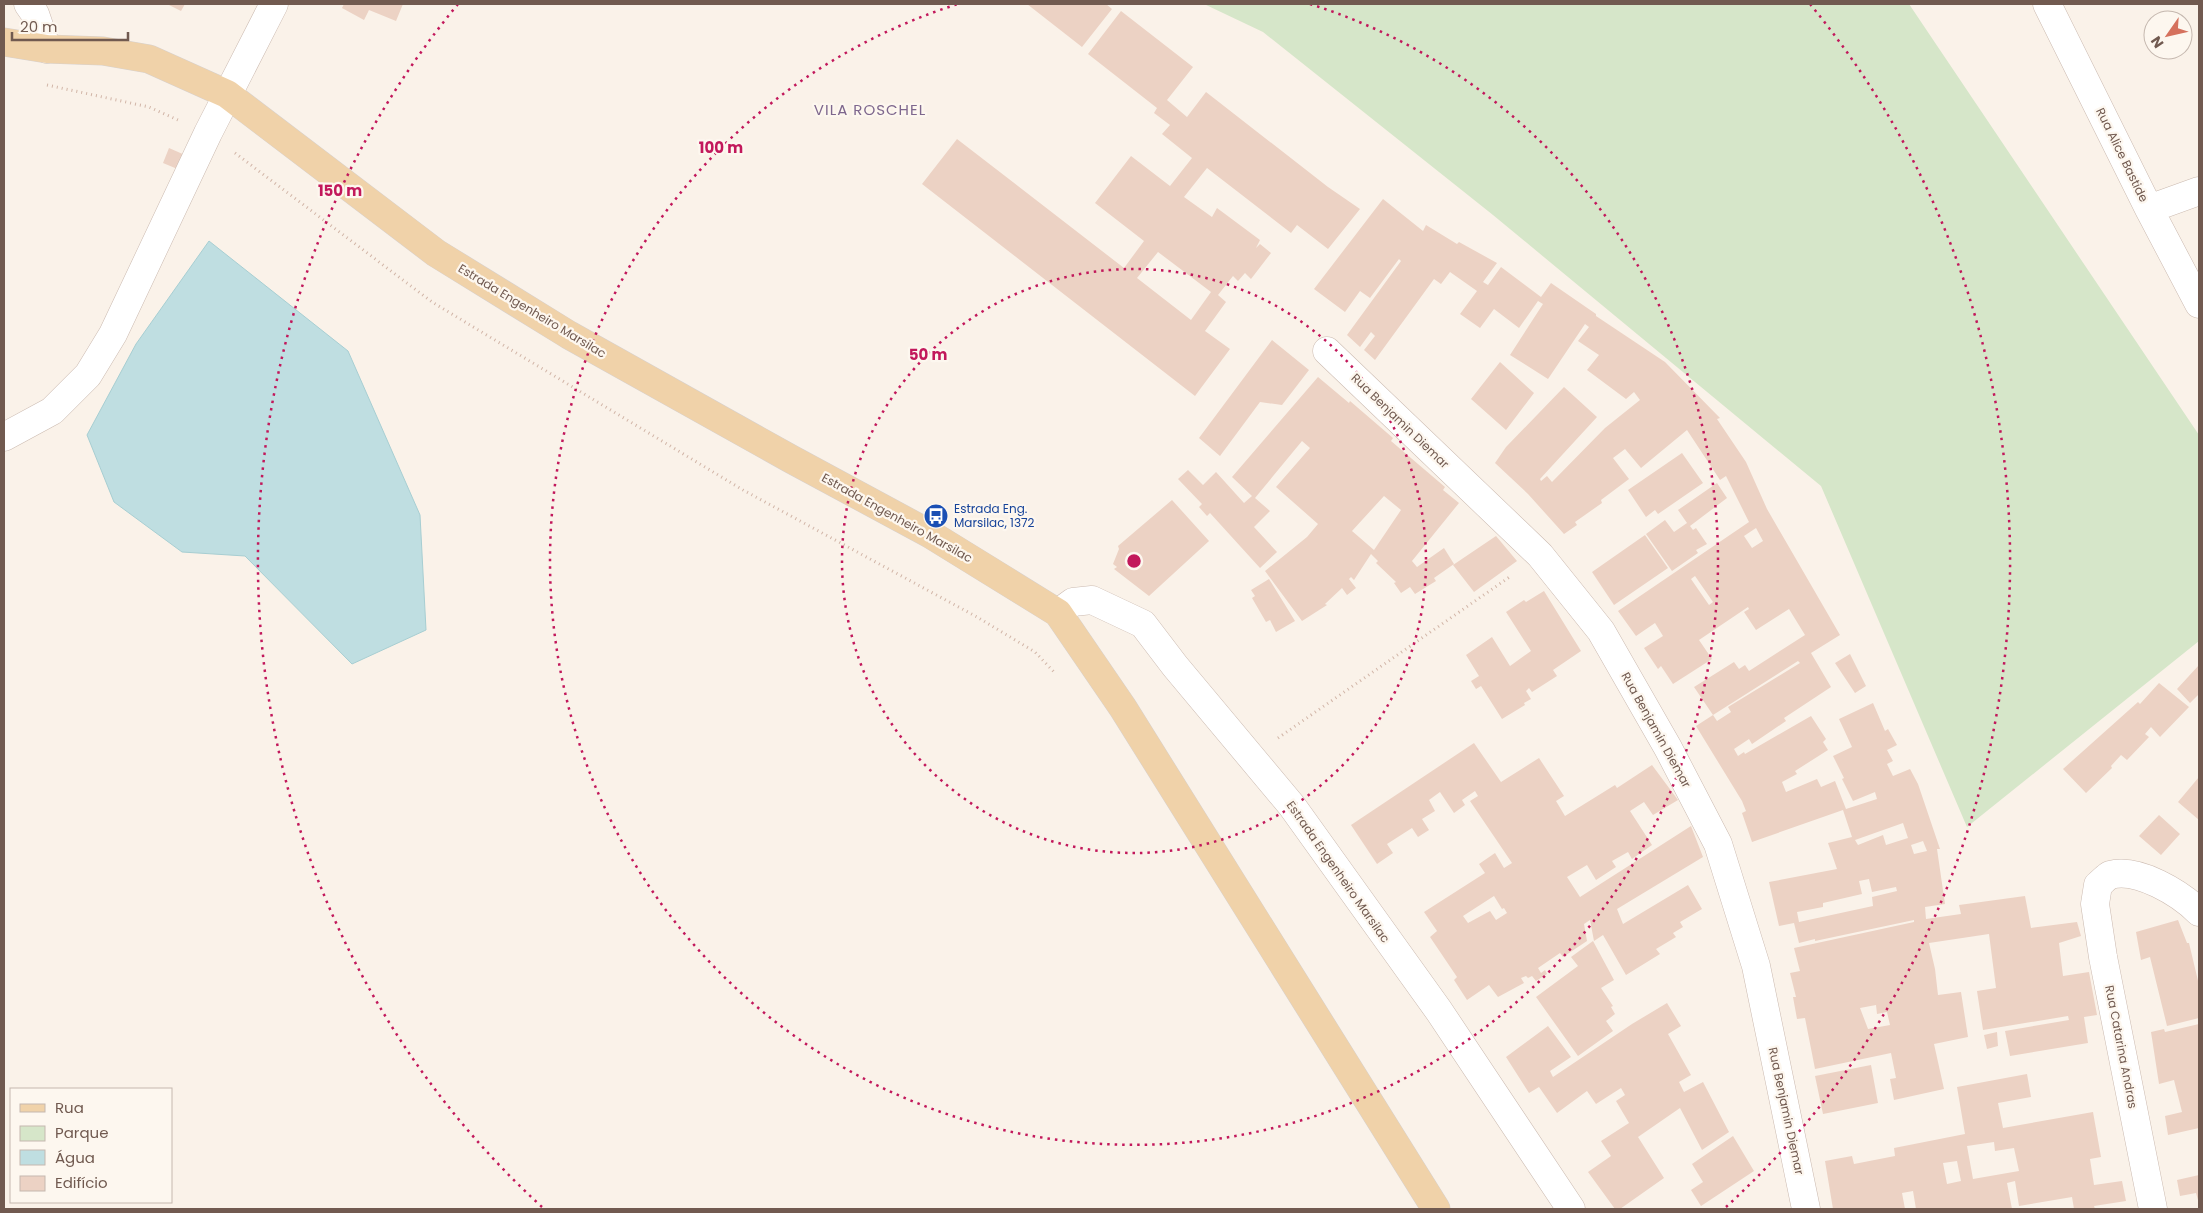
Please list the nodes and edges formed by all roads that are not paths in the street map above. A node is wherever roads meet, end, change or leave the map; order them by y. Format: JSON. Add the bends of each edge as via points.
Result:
{"nodes":[{"id":1,"x":28,"y":4,"type":"edge"},
{"id":2,"x":274,"y":4,"type":"edge"},
{"id":3,"x":2047,"y":4,"type":"edge"},
{"id":4,"x":4,"y":42,"type":"edge"},
{"id":5,"x":47,"y":49,"type":"junction"},
{"id":6,"x":227,"y":94,"type":"junction"},
{"id":7,"x":2199,"y":191,"type":"edge"},
{"id":8,"x":2148,"y":209,"type":"junction"},
{"id":9,"x":2199,"y":304,"type":"edge"},
{"id":10,"x":1327,"y":351,"type":"dead end"},
{"id":11,"x":4,"y":437,"type":"edge"},
{"id":12,"x":1058,"y":613,"type":"junction"},
{"id":13,"x":2199,"y":912,"type":"edge"},
{"id":14,"x":1436,"y":1209,"type":"edge"},
{"id":15,"x":1571,"y":1209,"type":"edge"},
{"id":16,"x":1806,"y":1209,"type":"edge"},
{"id":17,"x":2153,"y":1209,"type":"edge"}],
"edges":[{"from":1,"to":5,"type":"street","via":[[35,14]]},
{"from":2,"to":6,"type":"street"},
{"from":3,"to":8,"type":"street","name":"Rua Alice Bastide"},
{"from":4,"to":5,"type":"main road","name":"Estrada Engenheiro Marsilac"},
{"from":5,"to":6,"type":"main road","name":"Estrada Engenheiro Marsilac","via":[[103,51],[149,59]]},
{"from":6,"to":11,"type":"street","via":[[113,334],[88,374],[52,411]]},
{"from":6,"to":12,"type":"main road","name":"Estrada Engenheiro Marsilac","via":[[436,253],[569,335],[930,534]]},
{"from":7,"to":8,"type":"street"},
{"from":8,"to":9,"type":"street","name":"Rua Alice Bastide"},
{"from":10,"to":16,"type":"street","name":"Rua Benjamin Diemar","via":[[1540,555],[1601,631],[1668,748],[1718,844],[1756,966]]},
{"from":12,"to":14,"type":"main road","name":"Estrada Engenheiro Marsilac","via":[[1123,708]]},
{"from":12,"to":15,"type":"street","name":"Estrada Engenheiro Marsilac","via":[[1073,602],[1092,600],[1143,624],[1292,806],[1439,1011]]},
{"from":13,"to":17,"type":"street","name":"Rua Catarina Andras","via":[[2158,883],[2128,873],[2109,876],[2098,885],[2095,904],[2103,957]]}]}
